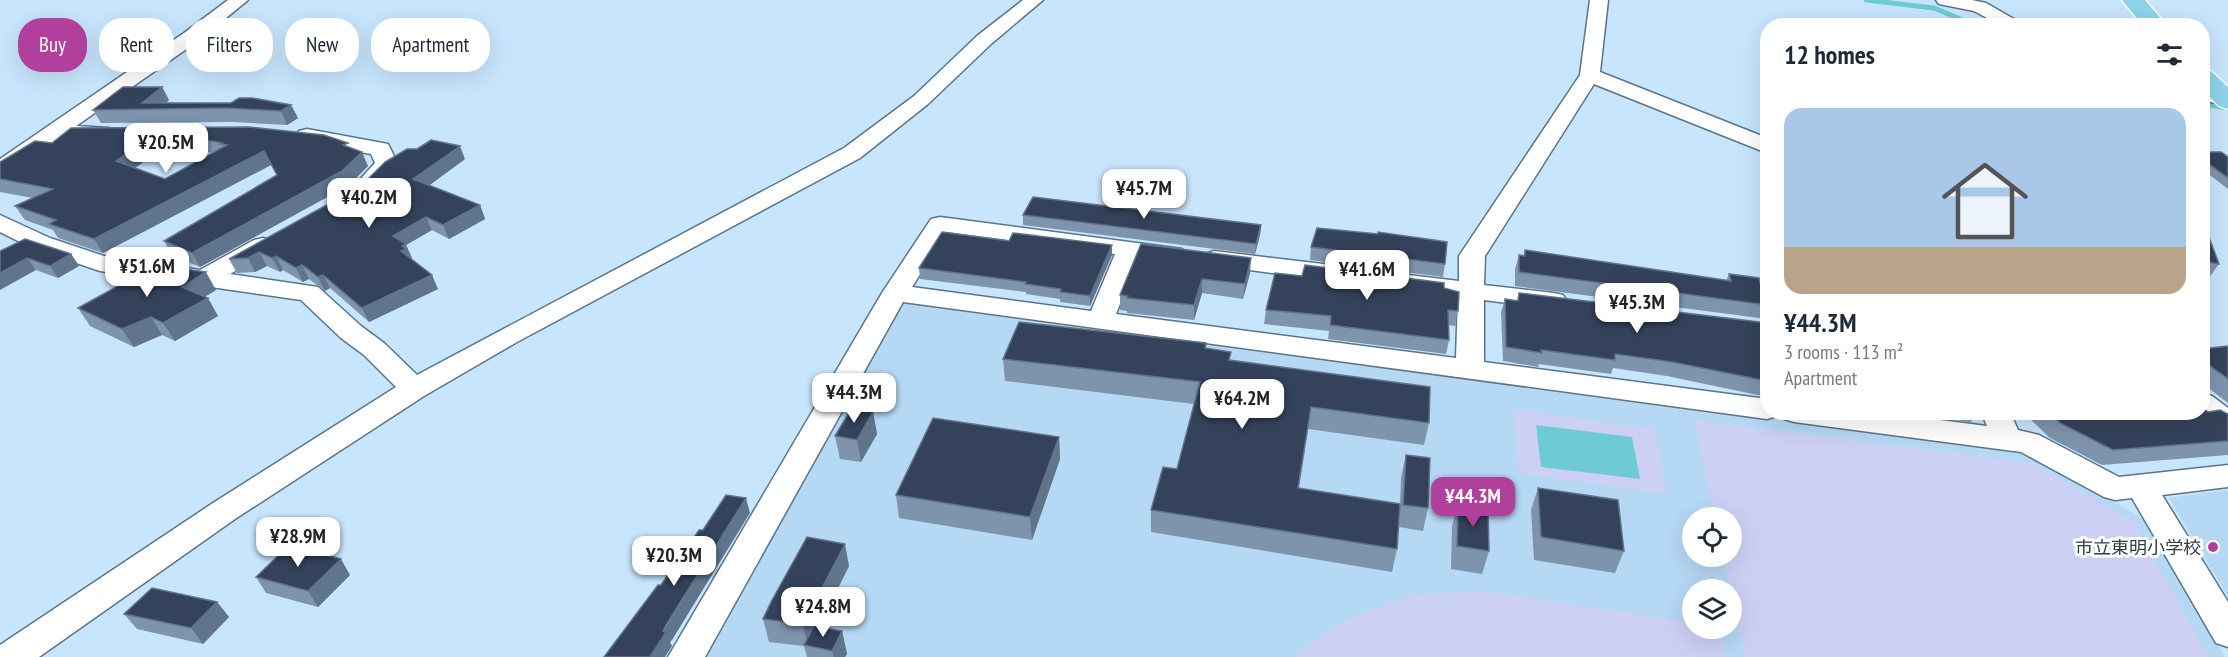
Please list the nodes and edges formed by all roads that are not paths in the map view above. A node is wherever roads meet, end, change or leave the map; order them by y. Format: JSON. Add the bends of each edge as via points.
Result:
{"nodes":[{"id":1,"x":239,"y":0,"type":"edge"},
{"id":2,"x":1034,"y":0,"type":"edge"},
{"id":3,"x":1599,"y":0,"type":"edge"},
{"id":4,"x":1945,"y":0,"type":"edge"},
{"id":5,"x":2133,"y":0,"type":"edge"},
{"id":6,"x":2001,"y":18,"type":"edge"},
{"id":7,"x":2149,"y":18,"type":"edge"},
{"id":8,"x":1590,"y":75,"type":"junction"},
{"id":9,"x":2210,"y":85,"type":"edge"},
{"id":10,"x":2221,"y":98,"type":"edge"},
{"id":11,"x":54,"y":133,"type":"junction"},
{"id":12,"x":120,"y":134,"type":"edge"},
{"id":13,"x":288,"y":134,"type":"edge"},
{"id":14,"x":1760,"y":143,"type":"edge"},
{"id":15,"x":0,"y":169,"type":"edge"},
{"id":16,"x":350,"y":197,"type":"edge"},
{"id":17,"x":0,"y":222,"type":"edge"},
{"id":18,"x":284,"y":233,"type":"edge"},
{"id":19,"x":1129,"y":249,"type":"junction"},
{"id":20,"x":204,"y":278,"type":"junction"},
{"id":21,"x":1472,"y":290,"type":"junction"},
{"id":22,"x":895,"y":293,"type":"junction"},
{"id":23,"x":1578,"y":304,"type":"edge"},
{"id":24,"x":1100,"y":320,"type":"junction"},
{"id":25,"x":1470,"y":370,"type":"junction"},
{"id":26,"x":414,"y":389,"type":"junction"},
{"id":27,"x":1760,"y":408,"type":"edge"},
{"id":28,"x":2210,"y":409,"type":"edge"},
{"id":29,"x":1853,"y":420,"type":"edge"},
{"id":30,"x":1999,"y":420,"type":"edge"},
{"id":31,"x":2228,"y":423,"type":"edge"},
{"id":32,"x":2008,"y":441,"type":"junction"},
{"id":33,"x":2228,"y":476,"type":"edge"},
{"id":34,"x":2141,"y":486,"type":"junction"},
{"id":35,"x":2228,"y":633,"type":"edge"},
{"id":36,"x":11,"y":657,"type":"edge"},
{"id":37,"x":686,"y":657,"type":"edge"}],
"edges":[{"from":1,"to":11,"type":"street"},
{"from":2,"to":26,"type":"street","via":[[984,40],[921,100],[852,153]]},
{"from":3,"to":8,"type":"street"},
{"from":4,"to":6,"type":"street","via":[[1980,7]]},
{"from":5,"to":7,"type":"main road"},
{"from":8,"to":14,"type":"street"},
{"from":8,"to":21,"type":"street","via":[[1472,256]]},
{"from":9,"to":10,"type":"main road"},
{"from":11,"to":12,"type":"street"},
{"from":11,"to":15,"type":"street"},
{"from":13,"to":16,"type":"street","via":[[380,149],[387,164]]},
{"from":17,"to":20,"type":"street","via":[[41,243],[100,263]]},
{"from":18,"to":20,"type":"street"},
{"from":19,"to":21,"type":"street"},
{"from":19,"to":22,"type":"street","via":[[940,224]]},
{"from":19,"to":24,"type":"street"},
{"from":20,"to":26,"type":"street","via":[[309,293]]},
{"from":21,"to":23,"type":"street"},
{"from":21,"to":25,"type":"street"},
{"from":22,"to":24,"type":"street"},
{"from":22,"to":37,"type":"street"},
{"from":24,"to":25,"type":"street"},
{"from":25,"to":27,"type":"street"},
{"from":26,"to":36,"type":"street","via":[[224,511]]},
{"from":28,"to":31,"type":"street"},
{"from":29,"to":32,"type":"street"},
{"from":30,"to":32,"type":"street"},
{"from":32,"to":34,"type":"street","via":[[2028,442],[2115,489]]},
{"from":33,"to":34,"type":"street"},
{"from":34,"to":35,"type":"street"}]}
